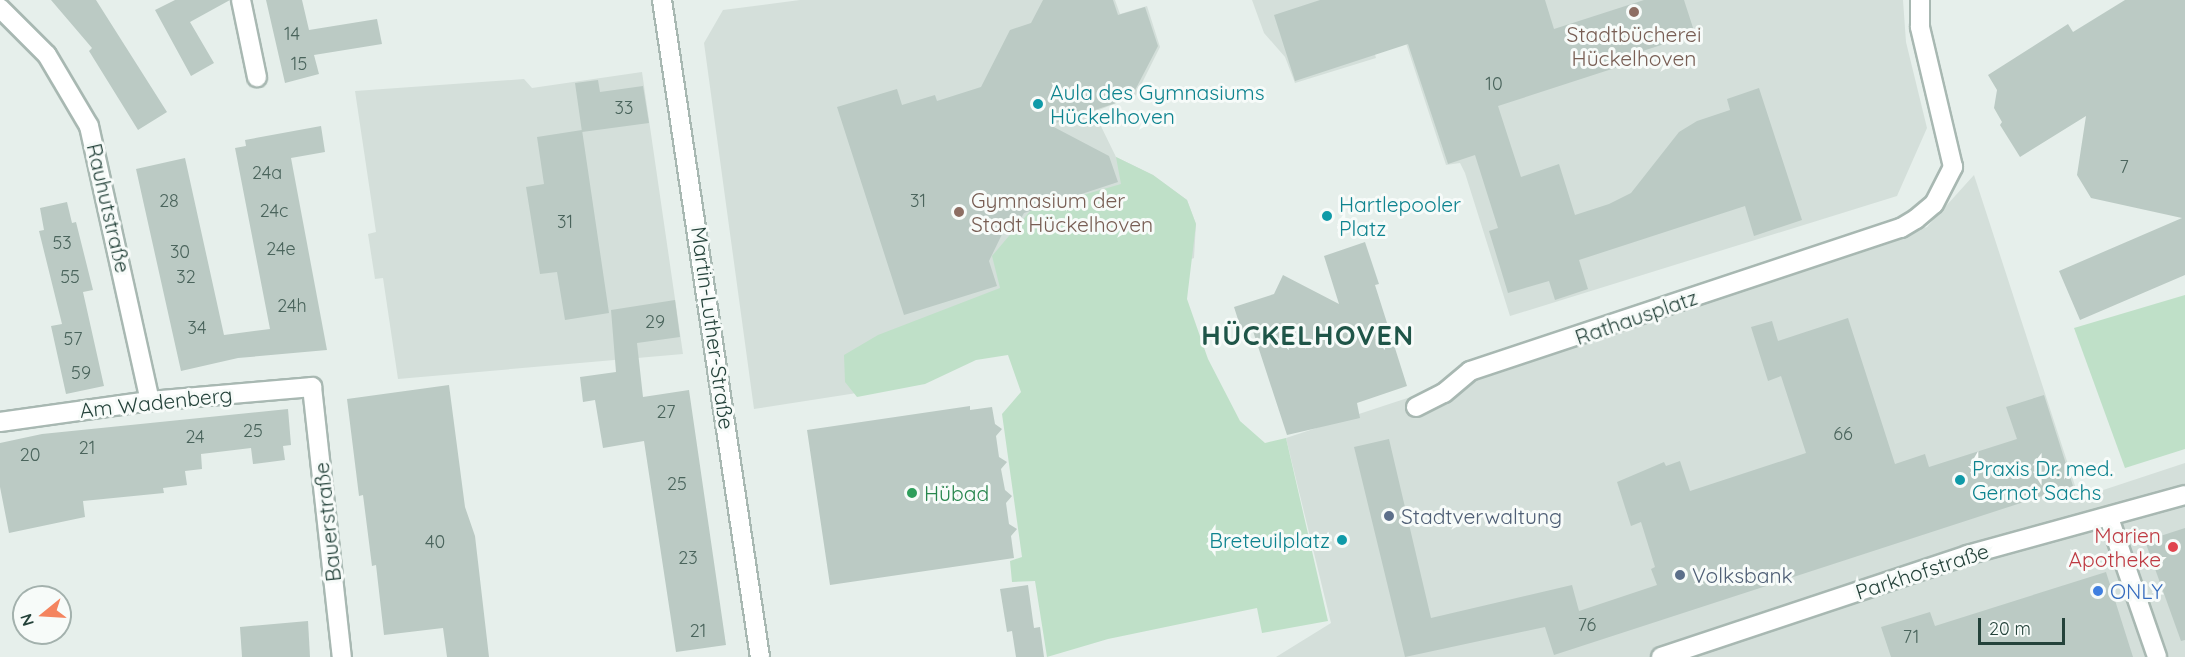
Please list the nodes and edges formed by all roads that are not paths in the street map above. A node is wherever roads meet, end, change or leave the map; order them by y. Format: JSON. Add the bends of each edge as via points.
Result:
{"nodes":[{"id":1,"x":241,"y":0,"type":"edge"},
{"id":2,"x":662,"y":0,"type":"edge"},
{"id":3,"x":1920,"y":0,"type":"edge"},
{"id":4,"x":0,"y":8,"type":"edge"},
{"id":5,"x":257,"y":77,"type":"dead end"},
{"id":6,"x":312,"y":387,"type":"joint"},
{"id":7,"x":150,"y":401,"type":"junction"},
{"id":8,"x":1416,"y":407,"type":"dead end"},
{"id":9,"x":0,"y":422,"type":"edge"},
{"id":10,"x":2185,"y":495,"type":"edge"},
{"id":11,"x":2109,"y":518,"type":"junction"},
{"id":12,"x":342,"y":657,"type":"edge"},
{"id":13,"x":760,"y":657,"type":"edge"},
{"id":14,"x":1661,"y":657,"type":"edge"},
{"id":15,"x":2157,"y":657,"type":"edge"}],
"edges":[{"from":1,"to":5,"type":"street"},
{"from":2,"to":13,"type":"street","name":"Martin-Luther-Straße"},
{"from":3,"to":8,"type":"street","name":"Rathausplatz","via":[[1920,27],[1953,167],[1934,204],[1916,219],[1470,371],[1444,393]]},
{"from":4,"to":7,"type":"street","name":"Rauhutstraße","via":[[47,55],[90,126]]},
{"from":6,"to":7,"type":"street","name":"Am Wadenberg"},
{"from":6,"to":12,"type":"street","name":"Bauerstraße"},
{"from":7,"to":9,"type":"street","name":"Am Wadenberg"},
{"from":10,"to":11,"type":"street","name":"Parkhofstraße"},
{"from":11,"to":14,"type":"street","name":"Parkhofstraße","via":[[1967,555]]},
{"from":11,"to":15,"type":"street"}]}
